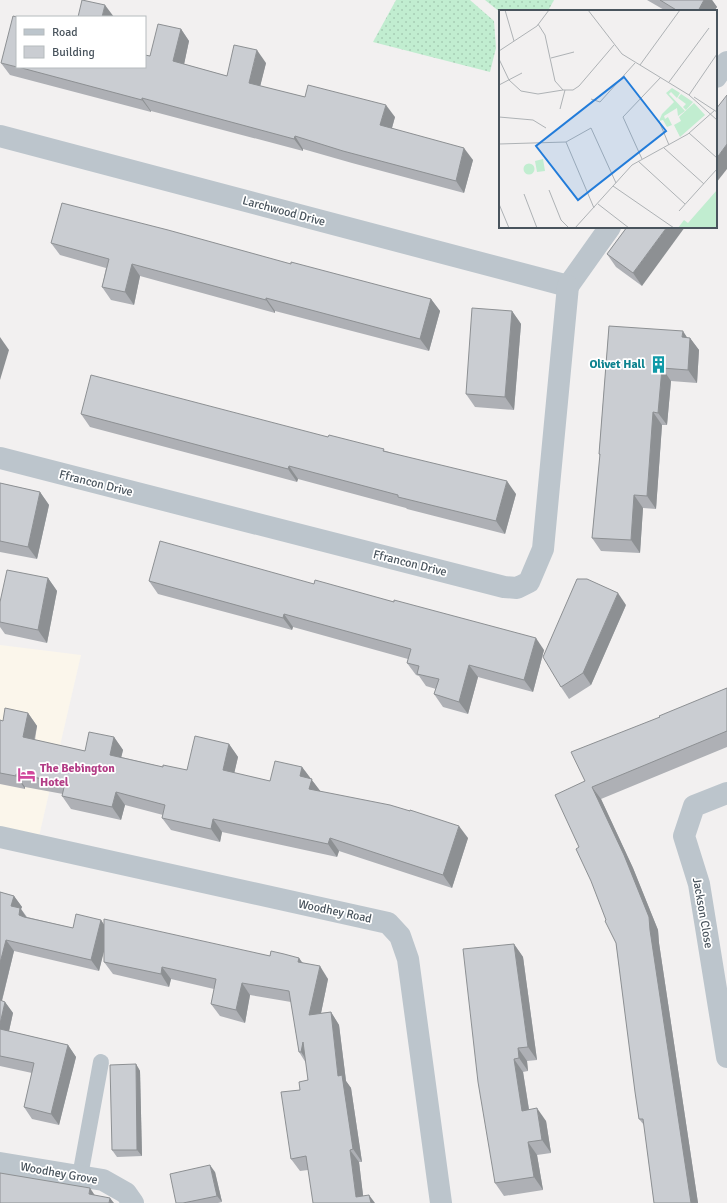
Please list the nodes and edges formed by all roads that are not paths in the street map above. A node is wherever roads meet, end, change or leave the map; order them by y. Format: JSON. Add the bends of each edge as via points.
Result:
{"nodes":[{"id":1,"x":727,"y":62,"type":"edge"},
{"id":2,"x":717,"y":76,"type":"edge"},
{"id":3,"x":0,"y":136,"type":"edge"},
{"id":4,"x":609,"y":228,"type":"edge"},
{"id":5,"x":568,"y":286,"type":"junction"},
{"id":6,"x":0,"y":458,"type":"edge"},
{"id":7,"x":727,"y":793,"type":"edge"},
{"id":8,"x":0,"y":837,"type":"edge"},
{"id":9,"x":727,"y":1057,"type":"edge"},
{"id":10,"x":101,"y":1062,"type":"dead end"},
{"id":11,"x":0,"y":1163,"type":"edge"},
{"id":12,"x":80,"y":1176,"type":"junction"},
{"id":13,"x":133,"y":1203,"type":"edge"},
{"id":14,"x":441,"y":1203,"type":"edge"}],
"edges":[{"from":1,"to":2,"type":"street"},
{"from":3,"to":5,"type":"street","name":"Larchwood Drive"},
{"from":4,"to":5,"type":"street"},
{"from":5,"to":6,"type":"street","name":"Ffrancon Drive","via":[[543,549],[529,582],[518,588],[504,587]]},
{"from":7,"to":9,"type":"street","name":"Jackson Close","via":[[694,806],[684,836],[699,884]]},
{"from":8,"to":14,"type":"street","name":"Woodhey Road","via":[[388,923],[400,936],[408,959]]},
{"from":10,"to":12,"type":"lane"},
{"from":11,"to":12,"type":"street","name":"Woodhey Grove"},
{"from":12,"to":13,"type":"street","name":"Woodhey Grove","via":[[103,1180],[126,1193]]}]}
